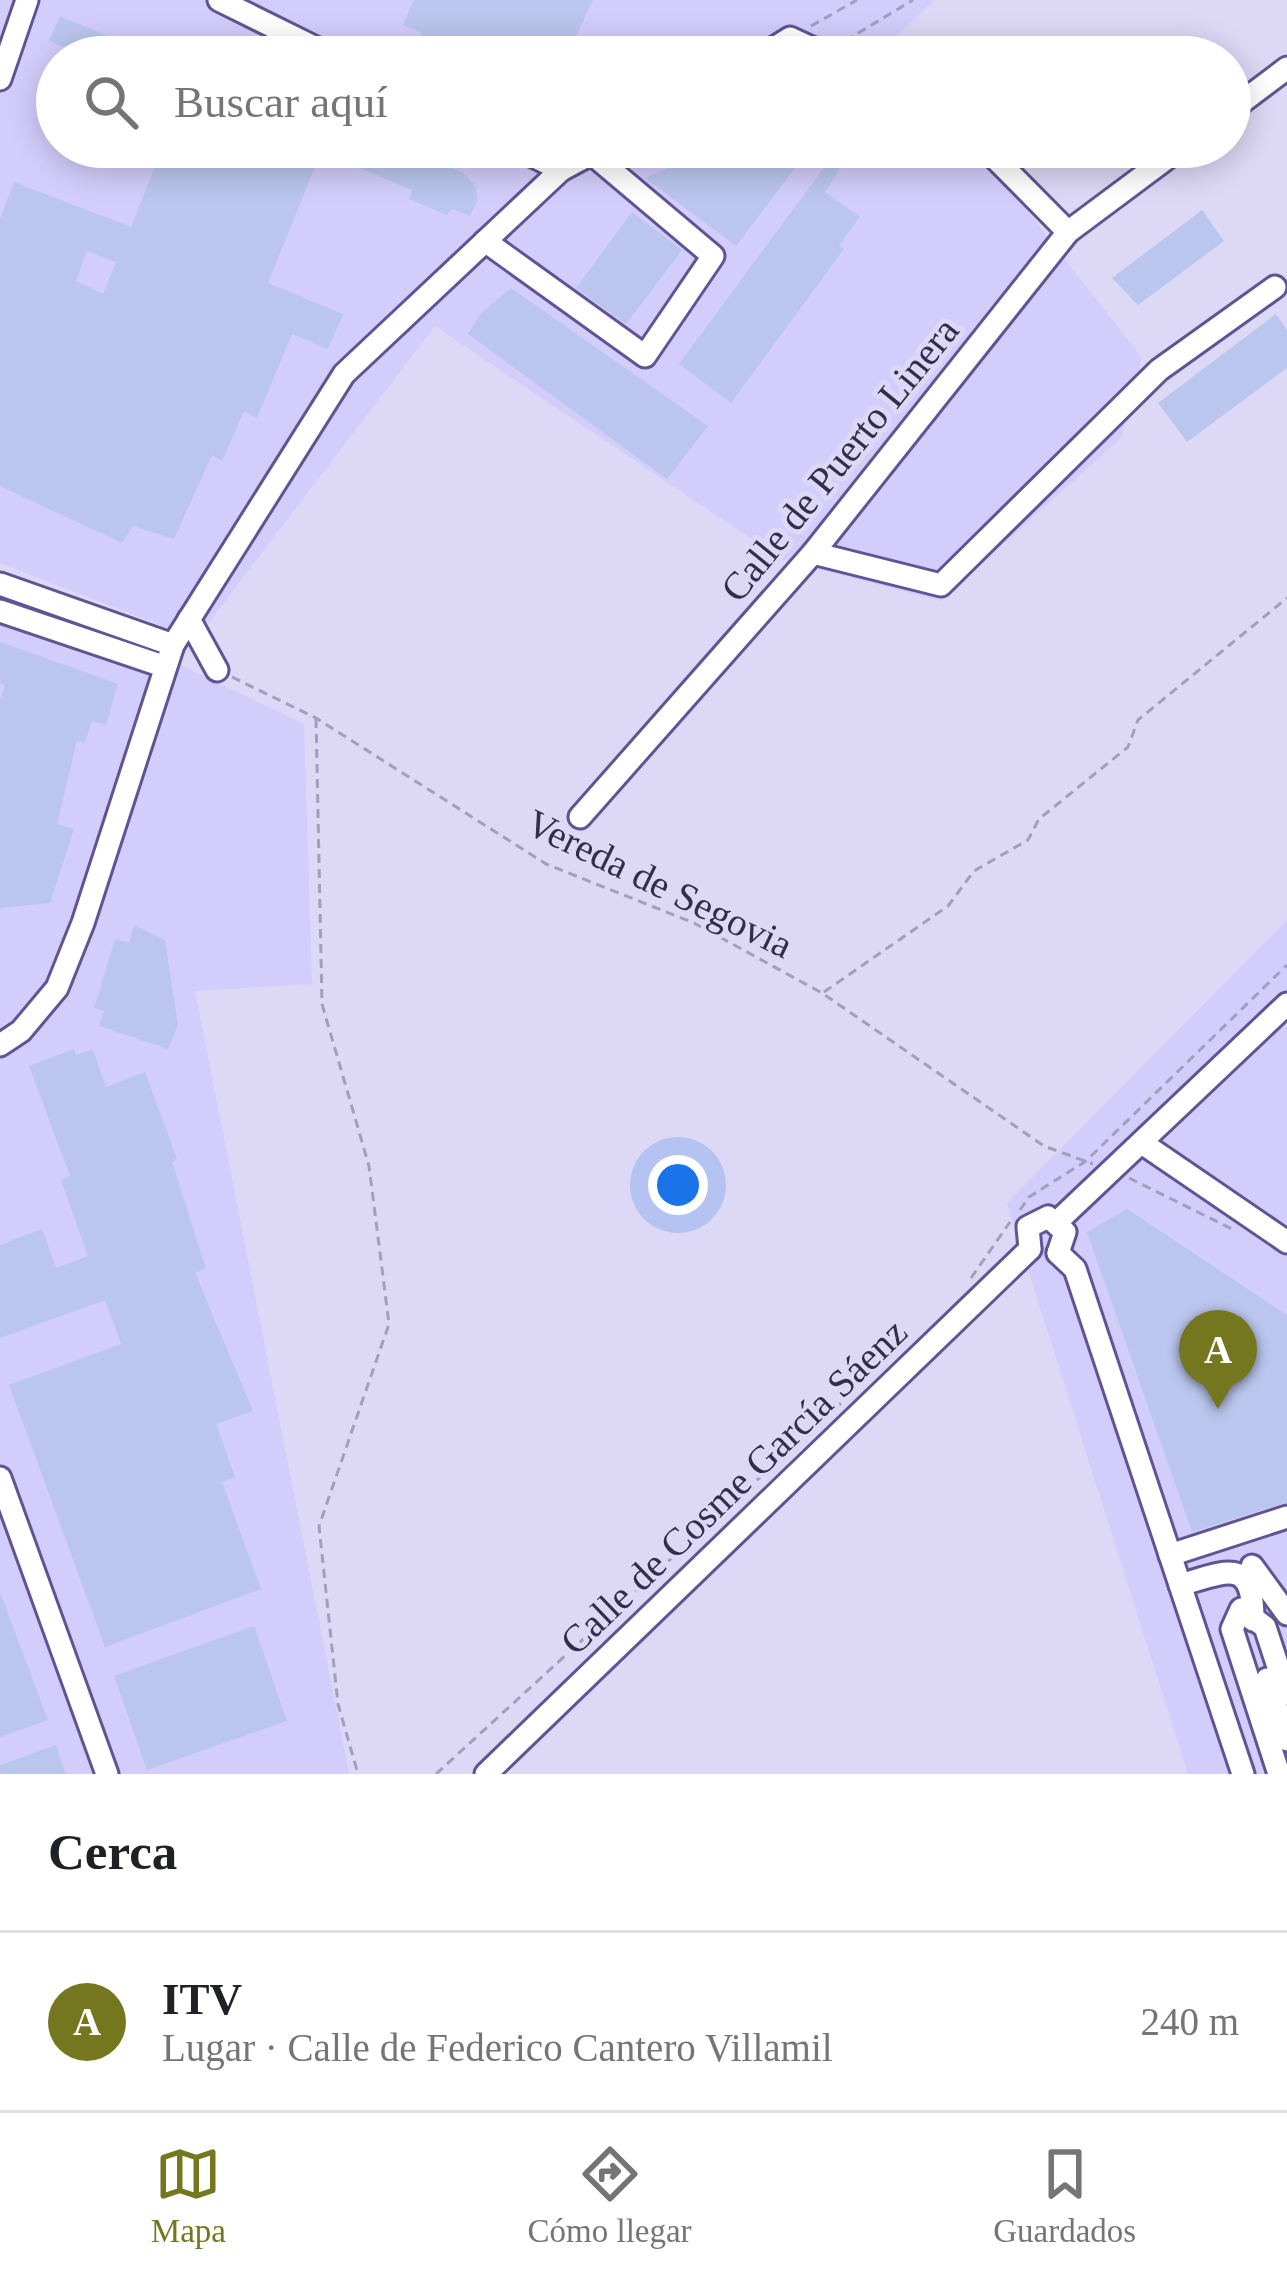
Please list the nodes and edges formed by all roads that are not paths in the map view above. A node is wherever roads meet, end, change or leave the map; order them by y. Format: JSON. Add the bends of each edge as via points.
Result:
{"nodes":[{"id":1,"x":27,"y":0,"type":"edge"},
{"id":2,"x":219,"y":0,"type":"edge"},
{"id":3,"x":292,"y":36,"type":"edge"},
{"id":4,"x":1287,"y":68,"type":"edge"},
{"id":5,"x":0,"y":80,"type":"edge"},
{"id":6,"x":1251,"y":95,"type":"edge"},
{"id":7,"x":557,"y":168,"type":"edge"},
{"id":8,"x":565,"y":168,"type":"edge"},
{"id":9,"x":618,"y":168,"type":"edge"},
{"id":10,"x":1005,"y":168,"type":"edge"},
{"id":11,"x":1154,"y":168,"type":"edge"},
{"id":12,"x":561,"y":170,"type":"junction"},
{"id":13,"x":1068,"y":232,"type":"junction"},
{"id":14,"x":485,"y":242,"type":"junction"},
{"id":15,"x":1276,"y":286,"type":"dead end"},
{"id":16,"x":813,"y":554,"type":"junction"},
{"id":17,"x":0,"y":584,"type":"edge"},
{"id":18,"x":0,"y":611,"type":"edge"},
{"id":19,"x":189,"y":619,"type":"junction"},
{"id":20,"x":168,"y":655,"type":"junction"},
{"id":21,"x":217,"y":670,"type":"road end"},
{"id":22,"x":580,"y":817,"type":"dead end"},
{"id":23,"x":1287,"y":1004,"type":"edge"},
{"id":24,"x":0,"y":1045,"type":"edge"},
{"id":25,"x":1142,"y":1144,"type":"junction"},
{"id":26,"x":1058,"y":1221,"type":"junction"},
{"id":27,"x":1287,"y":1241,"type":"edge"},
{"id":28,"x":1030,"y":1249,"type":"junction"},
{"id":29,"x":1058,"y":1252,"type":"junction"},
{"id":30,"x":0,"y":1478,"type":"edge"},
{"id":31,"x":1287,"y":1521,"type":"edge"},
{"id":32,"x":1175,"y":1570,"type":"junction"},
{"id":33,"x":1261,"y":1580,"type":"junction"},
{"id":34,"x":1287,"y":1602,"type":"edge"},
{"id":35,"x":1287,"y":1614,"type":"edge"},
{"id":36,"x":1253,"y":1618,"type":"junction"},
{"id":37,"x":1287,"y":1636,"type":"edge"},
{"id":38,"x":1287,"y":1664,"type":"edge"},
{"id":39,"x":1287,"y":1694,"type":"edge"},
{"id":40,"x":1287,"y":1717,"type":"edge"},
{"id":41,"x":1287,"y":1740,"type":"edge"},
{"id":42,"x":1287,"y":1764,"type":"edge"},
{"id":43,"x":107,"y":1774,"type":"edge"},
{"id":44,"x":486,"y":1774,"type":"edge"},
{"id":45,"x":1243,"y":1774,"type":"edge"},
{"id":46,"x":1279,"y":1774,"type":"edge"}],
"edges":[{"from":1,"to":5,"type":"street"},
{"from":2,"to":3,"type":"street"},
{"from":4,"to":6,"type":"street"},
{"from":7,"to":12,"type":"street"},
{"from":8,"to":12,"type":"street"},
{"from":9,"to":14,"type":"street","via":[[713,256],[645,356]]},
{"from":10,"to":13,"type":"street"},
{"from":11,"to":13,"type":"street","name":"Calle de Puerto Linera"},
{"from":12,"to":14,"type":"street"},
{"from":13,"to":16,"type":"street","name":"Calle de Puerto Linera"},
{"from":14,"to":19,"type":"street","via":[[344,374]]},
{"from":15,"to":16,"type":"street","via":[[1159,370],[941,585]]},
{"from":16,"to":22,"type":"street","name":"Calle de Puerto Linera"},
{"from":17,"to":20,"type":"street"},
{"from":18,"to":20,"type":"street"},
{"from":19,"to":20,"type":"street"},
{"from":19,"to":21,"type":"street"},
{"from":20,"to":24,"type":"street","via":[[57,988]]},
{"from":23,"to":25,"type":"street"},
{"from":25,"to":26,"type":"street"},
{"from":25,"to":27,"type":"street"},
{"from":26,"to":28,"type":"street","via":[[1030,1224]]},
{"from":26,"to":29,"type":"street","via":[[1066,1235]]},
{"from":28,"to":29,"type":"street","via":[[1044,1257]]},
{"from":28,"to":44,"type":"street","name":"Calle de Cosme García Sáenz"},
{"from":29,"to":32,"type":"street","via":[[1075,1269]]},
{"from":30,"to":43,"type":"street"},
{"from":31,"to":32,"type":"street"},
{"from":32,"to":33,"type":"street","via":[[1241,1562]]},
{"from":32,"to":36,"type":"street","via":[[1241,1575],[1253,1589]]},
{"from":32,"to":45,"type":"street"},
{"from":33,"to":34,"type":"street"},
{"from":33,"to":35,"type":"street"},
{"from":33,"to":37,"type":"street"},
{"from":33,"to":38,"type":"street"},
{"from":36,"to":39,"type":"street","via":[[1265,1627]]},
{"from":36,"to":40,"type":"street"},
{"from":36,"to":41,"type":"street"},
{"from":36,"to":42,"type":"street","via":[[1246,1639]]},
{"from":36,"to":46,"type":"street","via":[[1241,1609],[1232,1629]]}]}
